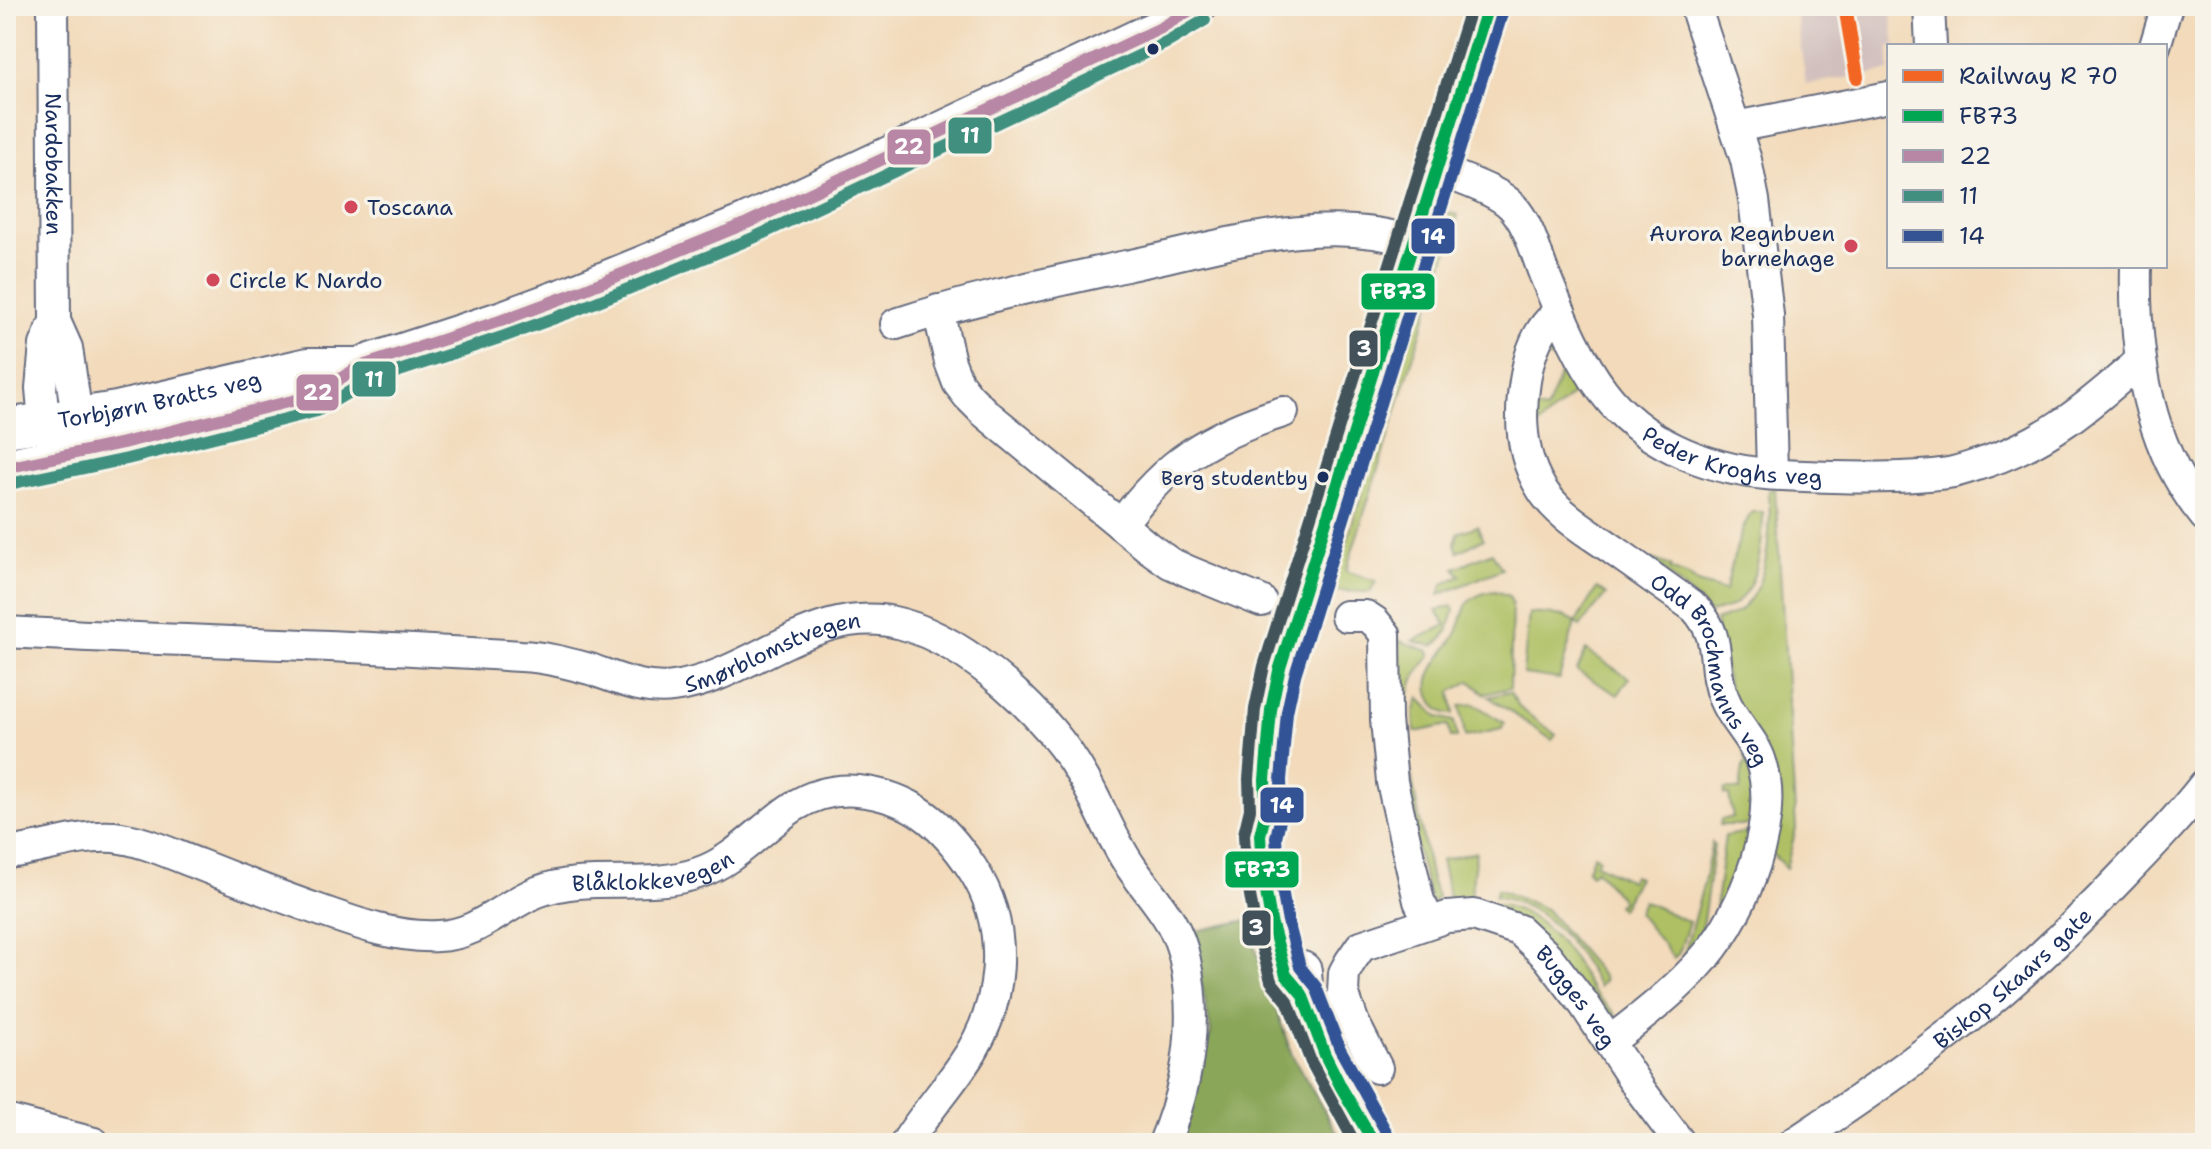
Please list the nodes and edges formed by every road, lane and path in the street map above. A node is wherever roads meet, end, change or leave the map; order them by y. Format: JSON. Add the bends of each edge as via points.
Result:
{"nodes":[{"id":1,"x":53,"y":6,"type":"edge"},
{"id":2,"x":1197,"y":6,"type":"edge"},
{"id":3,"x":1488,"y":6,"type":"edge"},
{"id":4,"x":1695,"y":6,"type":"edge"},
{"id":5,"x":1929,"y":6,"type":"edge"},
{"id":6,"x":2167,"y":6,"type":"edge"},
{"id":7,"x":1931,"y":44,"type":"edge"},
{"id":8,"x":2156,"y":44,"type":"edge"},
{"id":9,"x":1887,"y":97,"type":"edge"},
{"id":10,"x":1735,"y":127,"type":"junction"},
{"id":11,"x":1436,"y":168,"type":"junction"},
{"id":12,"x":1413,"y":242,"type":"junction"},
{"id":13,"x":2136,"y":268,"type":"edge"},
{"id":14,"x":938,"y":310,"type":"junction"},
{"id":15,"x":1560,"y":312,"type":"junction"},
{"id":16,"x":896,"y":324,"type":"dead end"},
{"id":17,"x":2140,"y":361,"type":"junction"},
{"id":18,"x":359,"y":367,"type":"junction"},
{"id":19,"x":1283,"y":412,"type":"dead end"},
{"id":20,"x":61,"y":420,"type":"junction"},
{"id":21,"x":6,"y":428,"type":"edge"},
{"id":22,"x":63,"y":456,"type":"junction"},
{"id":23,"x":6,"y":468,"type":"edge"},
{"id":24,"x":1772,"y":474,"type":"junction"},
{"id":25,"x":2205,"y":516,"type":"edge"},
{"id":26,"x":1121,"y":525,"type":"junction"},
{"id":27,"x":1261,"y":601,"type":"dead end"},
{"id":28,"x":1346,"y":616,"type":"dead end"},
{"id":29,"x":6,"y":632,"type":"edge"},
{"id":30,"x":2205,"y":784,"type":"edge"},
{"id":31,"x":6,"y":853,"type":"edge"},
{"id":32,"x":1430,"y":922,"type":"junction"},
{"id":33,"x":1609,"y":1042,"type":"junction"},
{"id":34,"x":1377,"y":1068,"type":"dead end"},
{"id":35,"x":6,"y":1120,"type":"edge"},
{"id":36,"x":94,"y":1143,"type":"edge"},
{"id":37,"x":906,"y":1143,"type":"edge"},
{"id":38,"x":1164,"y":1143,"type":"edge"},
{"id":39,"x":1374,"y":1143,"type":"edge"},
{"id":40,"x":1680,"y":1143,"type":"edge"},
{"id":41,"x":1794,"y":1143,"type":"edge"}],
"edges":[{"from":1,"to":20,"type":"street","name":"Nardobakken","via":[[55,321],[67,348]]},
{"from":2,"to":18,"type":"main road","name":"Torbjørn Bratts veg","via":[[1161,28],[747,223],[568,296]]},
{"from":3,"to":11,"type":"main road"},
{"from":4,"to":10,"type":"street"},
{"from":5,"to":7,"type":"street"},
{"from":6,"to":8,"type":"street"},
{"from":9,"to":10,"type":"street"},
{"from":10,"to":24,"type":"street","via":[[1762,254]]},
{"from":11,"to":12,"type":"main road"},
{"from":11,"to":15,"type":"street","name":"Peder Kroghs veg","via":[[1512,206]]},
{"from":12,"to":14,"type":"street","via":[[1350,231],[1275,234]]},
{"from":12,"to":39,"type":"main road","via":[[1279,671],[1265,780],[1266,811],[1277,834],[1302,968],[1302,994],[1325,1055]]},
{"from":13,"to":17,"type":"street"},
{"from":14,"to":16,"type":"street"},
{"from":14,"to":26,"type":"street","via":[[950,362],[968,396]]},
{"from":15,"to":24,"type":"street","name":"Peder Kroghs veg","via":[[1604,391],[1652,437],[1712,462]]},
{"from":15,"to":33,"type":"street","name":"Odd Brochmanns veg","via":[[1540,332],[1526,375],[1521,429],[1533,470],[1553,503],[1705,620],[1715,643],[1719,689],[1761,759],[1765,789],[1755,865],[1737,909],[1706,956]]},
{"from":17,"to":24,"type":"street","name":"Peder Kroghs veg","via":[[2049,434],[1949,473],[1868,478]]},
{"from":17,"to":25,"type":"street","via":[[2170,458]]},
{"from":18,"to":20,"type":"main road","name":"Torbjørn Bratts veg","via":[[308,367]]},
{"from":18,"to":22,"type":"main road","name":"Torbjørn Bratts veg","via":[[312,396]]},
{"from":19,"to":26,"type":"street","via":[[1187,456],[1155,483]]},
{"from":20,"to":21,"type":"main road","name":"Torbjørn Bratts veg"},
{"from":20,"to":22,"type":"street","name":"Nardobakken"},
{"from":22,"to":23,"type":"main road","name":"Torbjørn Bratts veg"},
{"from":26,"to":27,"type":"street","via":[[1170,563]]},
{"from":28,"to":32,"type":"street","via":[[1366,616],[1385,634],[1392,782],[1415,889]]},
{"from":29,"to":38,"type":"street","name":"Smørblomstvegen","via":[[524,656],[662,688],[693,683],[838,623],[875,619],[919,630],[993,676],[1054,734],[1084,778],[1130,866],[1172,921],[1186,962],[1190,1040],[1187,1072]]},
{"from":30,"to":41,"type":"street","name":"Biskop Skaars gate","via":[[2169,828],[2031,965],[1964,1023]]},
{"from":31,"to":37,"type":"street","name":"Blåklokkevegen","via":[[115,837],[342,918],[400,934],[443,936],[472,929],[536,892],[558,886],[665,881],[699,873],[818,795],[851,790],[890,796],[918,810],[963,854],[995,918],[998,956],[982,1032]]},
{"from":32,"to":33,"type":"street","name":"Bugges veg","via":[[1474,915],[1519,930],[1547,956]]},
{"from":32,"to":34,"type":"street","name":"Bugges veg","via":[[1361,946],[1344,973],[1343,993]]},
{"from":33,"to":40,"type":"street","name":"Bugges veg"},
{"from":35,"to":36,"type":"street"}]}
